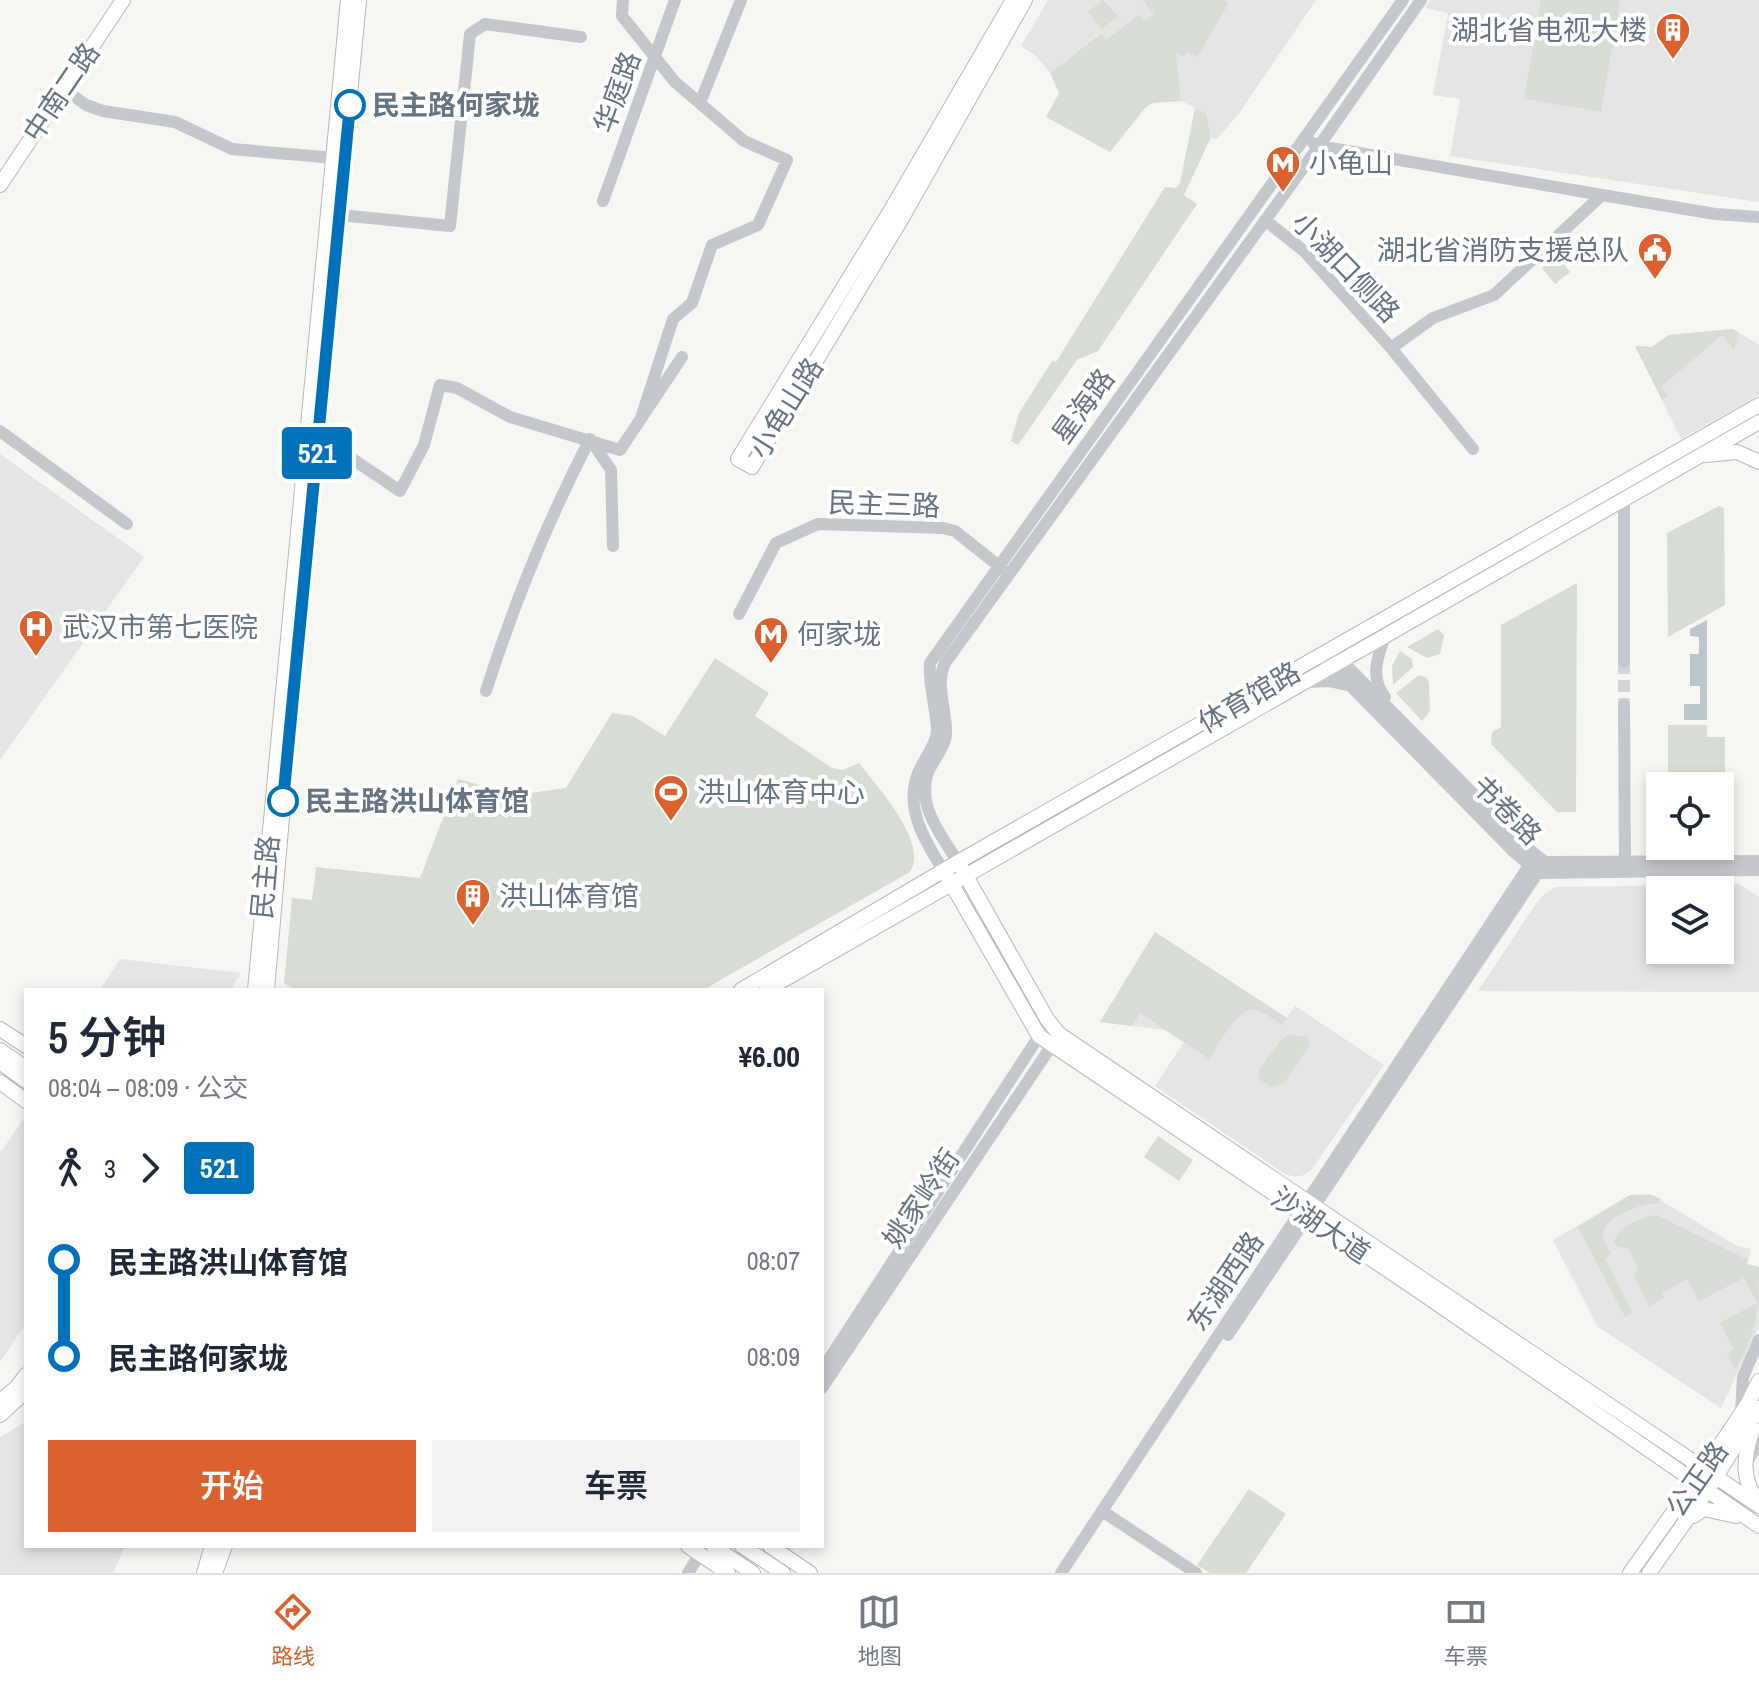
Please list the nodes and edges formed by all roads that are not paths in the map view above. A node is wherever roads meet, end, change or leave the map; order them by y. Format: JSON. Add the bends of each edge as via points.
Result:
{"nodes":[{"id":1,"x":123,"y":0,"type":"edge"},
{"id":2,"x":348,"y":0,"type":"edge"},
{"id":3,"x":359,"y":0,"type":"edge"},
{"id":4,"x":623,"y":0,"type":"edge"},
{"id":5,"x":675,"y":0,"type":"edge"},
{"id":6,"x":741,"y":0,"type":"edge"},
{"id":7,"x":1013,"y":0,"type":"edge"},
{"id":8,"x":1025,"y":0,"type":"edge"},
{"id":9,"x":1403,"y":0,"type":"edge"},
{"id":10,"x":1421,"y":0,"type":"edge"},
{"id":11,"x":581,"y":37,"type":"dead end"},
{"id":12,"x":655,"y":56,"type":"junction"},
{"id":13,"x":64,"y":89,"type":"junction"},
{"id":14,"x":700,"y":103,"type":"junction"},
{"id":15,"x":1305,"y":137,"type":"junction"},
{"id":16,"x":1319,"y":146,"type":"junction"},
{"id":17,"x":334,"y":158,"type":"junction"},
{"id":18,"x":0,"y":185,"type":"edge"},
{"id":19,"x":1602,"y":195,"type":"junction"},
{"id":20,"x":603,"y":201,"type":"dead end"},
{"id":21,"x":1715,"y":214,"type":"junction"},
{"id":22,"x":340,"y":215,"type":"junction"},
{"id":23,"x":1759,"y":217,"type":"edge"},
{"id":24,"x":1265,"y":220,"type":"junction"},
{"id":25,"x":1759,"y":227,"type":"edge"},
{"id":26,"x":1391,"y":348,"type":"junction"},
{"id":27,"x":682,"y":357,"type":"dead end"},
{"id":28,"x":1759,"y":405,"type":"edge"},
{"id":29,"x":641,"y":418,"type":"junction"},
{"id":30,"x":1759,"y":422,"type":"edge"},
{"id":31,"x":0,"y":431,"type":"edge"},
{"id":32,"x":313,"y":432,"type":"junction"},
{"id":33,"x":590,"y":439,"type":"junction"},
{"id":34,"x":1473,"y":449,"type":"dead end"},
{"id":35,"x":1698,"y":455,"type":"junction"},
{"id":36,"x":1759,"y":462,"type":"edge"},
{"id":37,"x":1624,"y":498,"type":"junction"},
{"id":38,"x":127,"y":524,"type":"dead end"},
{"id":39,"x":613,"y":546,"type":"dead end"},
{"id":40,"x":998,"y":566,"type":"junction"},
{"id":41,"x":1010,"y":575,"type":"junction"},
{"id":42,"x":739,"y":614,"type":"dead end"},
{"id":43,"x":1385,"y":636,"type":"junction"},
{"id":44,"x":1331,"y":658,"type":"junction"},
{"id":45,"x":1624,"y":662,"type":"tunnel mouth"},
{"id":46,"x":1304,"y":682,"type":"junction"},
{"id":47,"x":1351,"y":686,"type":"junction"},
{"id":48,"x":486,"y":691,"type":"dead end"},
{"id":49,"x":1624,"y":705,"type":"tunnel mouth"},
{"id":50,"x":1392,"y":710,"type":"junction"},
{"id":51,"x":1759,"y":861,"type":"edge"},
{"id":52,"x":958,"y":862,"type":"junction"},
{"id":53,"x":1625,"y":862,"type":"junction"},
{"id":54,"x":1537,"y":864,"type":"junction"},
{"id":55,"x":943,"y":870,"type":"junction"},
{"id":56,"x":1759,"y":870,"type":"edge"},
{"id":57,"x":966,"y":876,"type":"junction"},
{"id":58,"x":952,"y":883,"type":"junction"},
{"id":59,"x":255,"y":988,"type":"edge"},
{"id":60,"x":267,"y":988,"type":"edge"},
{"id":61,"x":744,"y":988,"type":"edge"},
{"id":62,"x":769,"y":988,"type":"edge"},
{"id":63,"x":0,"y":1029,"type":"edge"},
{"id":64,"x":1055,"y":1035,"type":"junction"},
{"id":65,"x":1039,"y":1036,"type":"junction"},
{"id":66,"x":24,"y":1045,"type":"edge"},
{"id":67,"x":0,"y":1050,"type":"edge"},
{"id":68,"x":0,"y":1062,"type":"edge"},
{"id":69,"x":24,"y":1067,"type":"edge"},
{"id":70,"x":24,"y":1080,"type":"edge"},
{"id":71,"x":0,"y":1082,"type":"edge"},
{"id":72,"x":24,"y":1100,"type":"edge"},
{"id":73,"x":1308,"y":1209,"type":"junction"},
{"id":74,"x":1759,"y":1340,"type":"edge"},
{"id":75,"x":824,"y":1367,"type":"edge"},
{"id":76,"x":24,"y":1378,"type":"edge"},
{"id":77,"x":1759,"y":1381,"type":"edge"},
{"id":78,"x":824,"y":1385,"type":"edge"},
{"id":79,"x":24,"y":1393,"type":"edge"},
{"id":80,"x":0,"y":1401,"type":"edge"},
{"id":81,"x":1759,"y":1409,"type":"edge"},
{"id":82,"x":1741,"y":1414,"type":"junction"},
{"id":83,"x":0,"y":1415,"type":"edge"},
{"id":84,"x":1759,"y":1441,"type":"edge"},
{"id":85,"x":1745,"y":1467,"type":"junction"},
{"id":86,"x":1710,"y":1473,"type":"junction"},
{"id":87,"x":1701,"y":1487,"type":"junction"},
{"id":88,"x":1759,"y":1504,"type":"edge"},
{"id":89,"x":1104,"y":1513,"type":"junction"},
{"id":90,"x":1756,"y":1524,"type":"edge"},
{"id":91,"x":1672,"y":1541,"type":"junction"},
{"id":92,"x":211,"y":1548,"type":"edge"},
{"id":93,"x":224,"y":1548,"type":"edge"},
{"id":94,"x":745,"y":1548,"type":"edge"},
{"id":95,"x":773,"y":1548,"type":"edge"},
{"id":96,"x":701,"y":1549,"type":"edge"},
{"id":97,"x":204,"y":1573,"type":"edge"},
{"id":98,"x":215,"y":1573,"type":"edge"},
{"id":99,"x":688,"y":1573,"type":"edge"},
{"id":100,"x":728,"y":1573,"type":"edge"},
{"id":101,"x":753,"y":1573,"type":"edge"},
{"id":102,"x":783,"y":1573,"type":"edge"},
{"id":103,"x":810,"y":1573,"type":"edge"},
{"id":104,"x":1061,"y":1573,"type":"edge"},
{"id":105,"x":1067,"y":1573,"type":"edge"},
{"id":106,"x":1196,"y":1573,"type":"edge"},
{"id":107,"x":1630,"y":1573,"type":"edge"},
{"id":108,"x":1649,"y":1573,"type":"edge"}],
"edges":[{"from":1,"to":13,"type":"main road","name":"中南二路"},
{"from":2,"to":17,"type":"main road","name":"民主路"},
{"from":3,"to":22,"type":"main road","name":"民主路"},
{"from":4,"to":12,"type":"street","via":[[622,16]]},
{"from":5,"to":12,"type":"street","name":"华庭路"},
{"from":6,"to":14,"type":"street"},
{"from":7,"to":8,"type":"main road","name":"小龟山路","via":[[738,459],[752,467]]},
{"from":9,"to":15,"type":"street","name":"星海路"},
{"from":10,"to":16,"type":"street","name":"星海路"},
{"from":11,"to":22,"type":"street","via":[[485,24],[470,34],[450,226]]},
{"from":12,"to":14,"type":"street"},
{"from":12,"to":20,"type":"street","name":"华庭路"},
{"from":13,"to":17,"type":"street","via":[[86,105],[175,122],[232,149]]},
{"from":13,"to":18,"type":"main road","name":"中南二路"},
{"from":14,"to":29,"type":"street","via":[[744,141],[787,160],[758,225],[712,245],[692,303],[673,319]]},
{"from":15,"to":16,"type":"street"},
{"from":15,"to":40,"type":"street","name":"星海路"},
{"from":16,"to":19,"type":"street"},
{"from":16,"to":24,"type":"street","name":"星海路"},
{"from":17,"to":32,"type":"main road","name":"民主路"},
{"from":19,"to":21,"type":"street"},
{"from":19,"to":26,"type":"street","name":"小湖口侧路","via":[[1494,295],[1433,318]]},
{"from":21,"to":23,"type":"street"},
{"from":21,"to":25,"type":"street"},
{"from":22,"to":32,"type":"main road","name":"民主路"},
{"from":24,"to":26,"type":"street","name":"小湖口侧路","via":[[1304,251]]},
{"from":24,"to":41,"type":"street","name":"星海路"},
{"from":26,"to":34,"type":"street","name":"小湖口侧路"},
{"from":27,"to":29,"type":"street"},
{"from":28,"to":44,"type":"main road","name":"体育馆路"},
{"from":29,"to":33,"type":"street","via":[[620,450]]},
{"from":30,"to":35,"type":"main road","name":"体育馆路"},
{"from":31,"to":38,"type":"street"},
{"from":32,"to":33,"type":"street","via":[[400,491],[424,445],[440,385],[457,388],[510,417]]},
{"from":32,"to":59,"type":"main road","name":"民主路"},
{"from":32,"to":60,"type":"main road","name":"民主路"},
{"from":33,"to":39,"type":"street","via":[[611,470]]},
{"from":33,"to":48,"type":"street","via":[[510,616]]},
{"from":35,"to":36,"type":"main road","via":[[1737,452]]},
{"from":35,"to":37,"type":"main road","name":"体育馆路"},
{"from":37,"to":43,"type":"main road","name":"体育馆路"},
{"from":37,"to":45,"type":"street"},
{"from":40,"to":41,"type":"street","name":"民主三路"},
{"from":40,"to":42,"type":"street","name":"民主三路","via":[[955,531],[943,528],[818,524],[776,543]]},
{"from":40,"to":55,"type":"street","name":"星海路","via":[[930,663],[937,736],[916,777],[916,819]]},
{"from":41,"to":52,"type":"street","name":"星海路","via":[[941,674],[946,736],[925,790],[931,817]]},
{"from":43,"to":44,"type":"main road","name":"体育馆路"},
{"from":43,"to":50,"type":"street","via":[[1376,678]]},
{"from":44,"to":46,"type":"main road","name":"体育馆路"},
{"from":44,"to":47,"type":"street","name":"书卷路"},
{"from":44,"to":50,"type":"street","name":"书卷路"},
{"from":44,"to":52,"type":"main road","name":"体育馆路"},
{"from":46,"to":47,"type":"street"},
{"from":46,"to":57,"type":"main road","name":"体育馆路"},
{"from":47,"to":54,"type":"street","name":"书卷路"},
{"from":49,"to":53,"type":"street"},
{"from":50,"to":54,"type":"street","name":"书卷路"},
{"from":51,"to":53,"type":"street","name":"书卷路"},
{"from":52,"to":55,"type":"main road","name":"体育馆路"},
{"from":52,"to":57,"type":"main road","name":"沙湖大道"},
{"from":53,"to":54,"type":"street","name":"书卷路"},
{"from":54,"to":56,"type":"street","name":"书卷路"},
{"from":54,"to":73,"type":"street","name":"东湖西路"},
{"from":55,"to":58,"type":"main road","name":"沙湖大道"},
{"from":55,"to":61,"type":"main road","name":"体育馆路"},
{"from":57,"to":58,"type":"main road","name":"体育馆路"},
{"from":57,"to":64,"type":"main road","name":"沙湖大道"},
{"from":58,"to":62,"type":"main road","name":"体育馆路"},
{"from":58,"to":65,"type":"main road","name":"沙湖大道"},
{"from":63,"to":66,"type":"main road"},
{"from":64,"to":65,"type":"main road","name":"沙湖大道"},
{"from":64,"to":73,"type":"main road","name":"沙湖大道"},
{"from":64,"to":78,"type":"street","name":"姚家岭街"},
{"from":65,"to":75,"type":"street","name":"姚家岭街"},
{"from":67,"to":69,"type":"main road"},
{"from":68,"to":70,"type":"main road"},
{"from":71,"to":72,"type":"main road"},
{"from":73,"to":86,"type":"main road","name":"沙湖大道"},
{"from":73,"to":87,"type":"main road","name":"沙湖大道"},
{"from":73,"to":89,"type":"street","name":"东湖西路"},
{"from":74,"to":82,"type":"street","via":[[1743,1377]]},
{"from":76,"to":80,"type":"main road"},
{"from":77,"to":82,"type":"main road","name":"公正路"},
{"from":79,"to":83,"type":"main road"},
{"from":81,"to":85,"type":"main road"},
{"from":81,"to":86,"type":"main road","name":"公正路"},
{"from":82,"to":86,"type":"main road","name":"公正路"},
{"from":84,"to":85,"type":"street"},
{"from":85,"to":88,"type":"main road"},
{"from":86,"to":87,"type":"main road","name":"公正路"},
{"from":86,"to":88,"type":"main road","name":"沙湖大道"},
{"from":87,"to":90,"type":"main road","name":"沙湖大道"},
{"from":87,"to":91,"type":"main road","name":"公正路"},
{"from":87,"to":107,"type":"main road","name":"公正路"},
{"from":89,"to":104,"type":"street","name":"东湖西路"},
{"from":89,"to":105,"type":"street","name":"东湖西路"},
{"from":89,"to":106,"type":"street"},
{"from":90,"to":91,"type":"main road","via":[[1701,1510]]},
{"from":91,"to":108,"type":"main road","name":"公正路"},
{"from":92,"to":97,"type":"main road"},
{"from":93,"to":98,"type":"main road"},
{"from":94,"to":102,"type":"main road"},
{"from":95,"to":103,"type":"main road"},
{"from":96,"to":99,"type":"street"},
{"from":96,"to":100,"type":"main road"},
{"from":96,"to":101,"type":"main road"}]}
